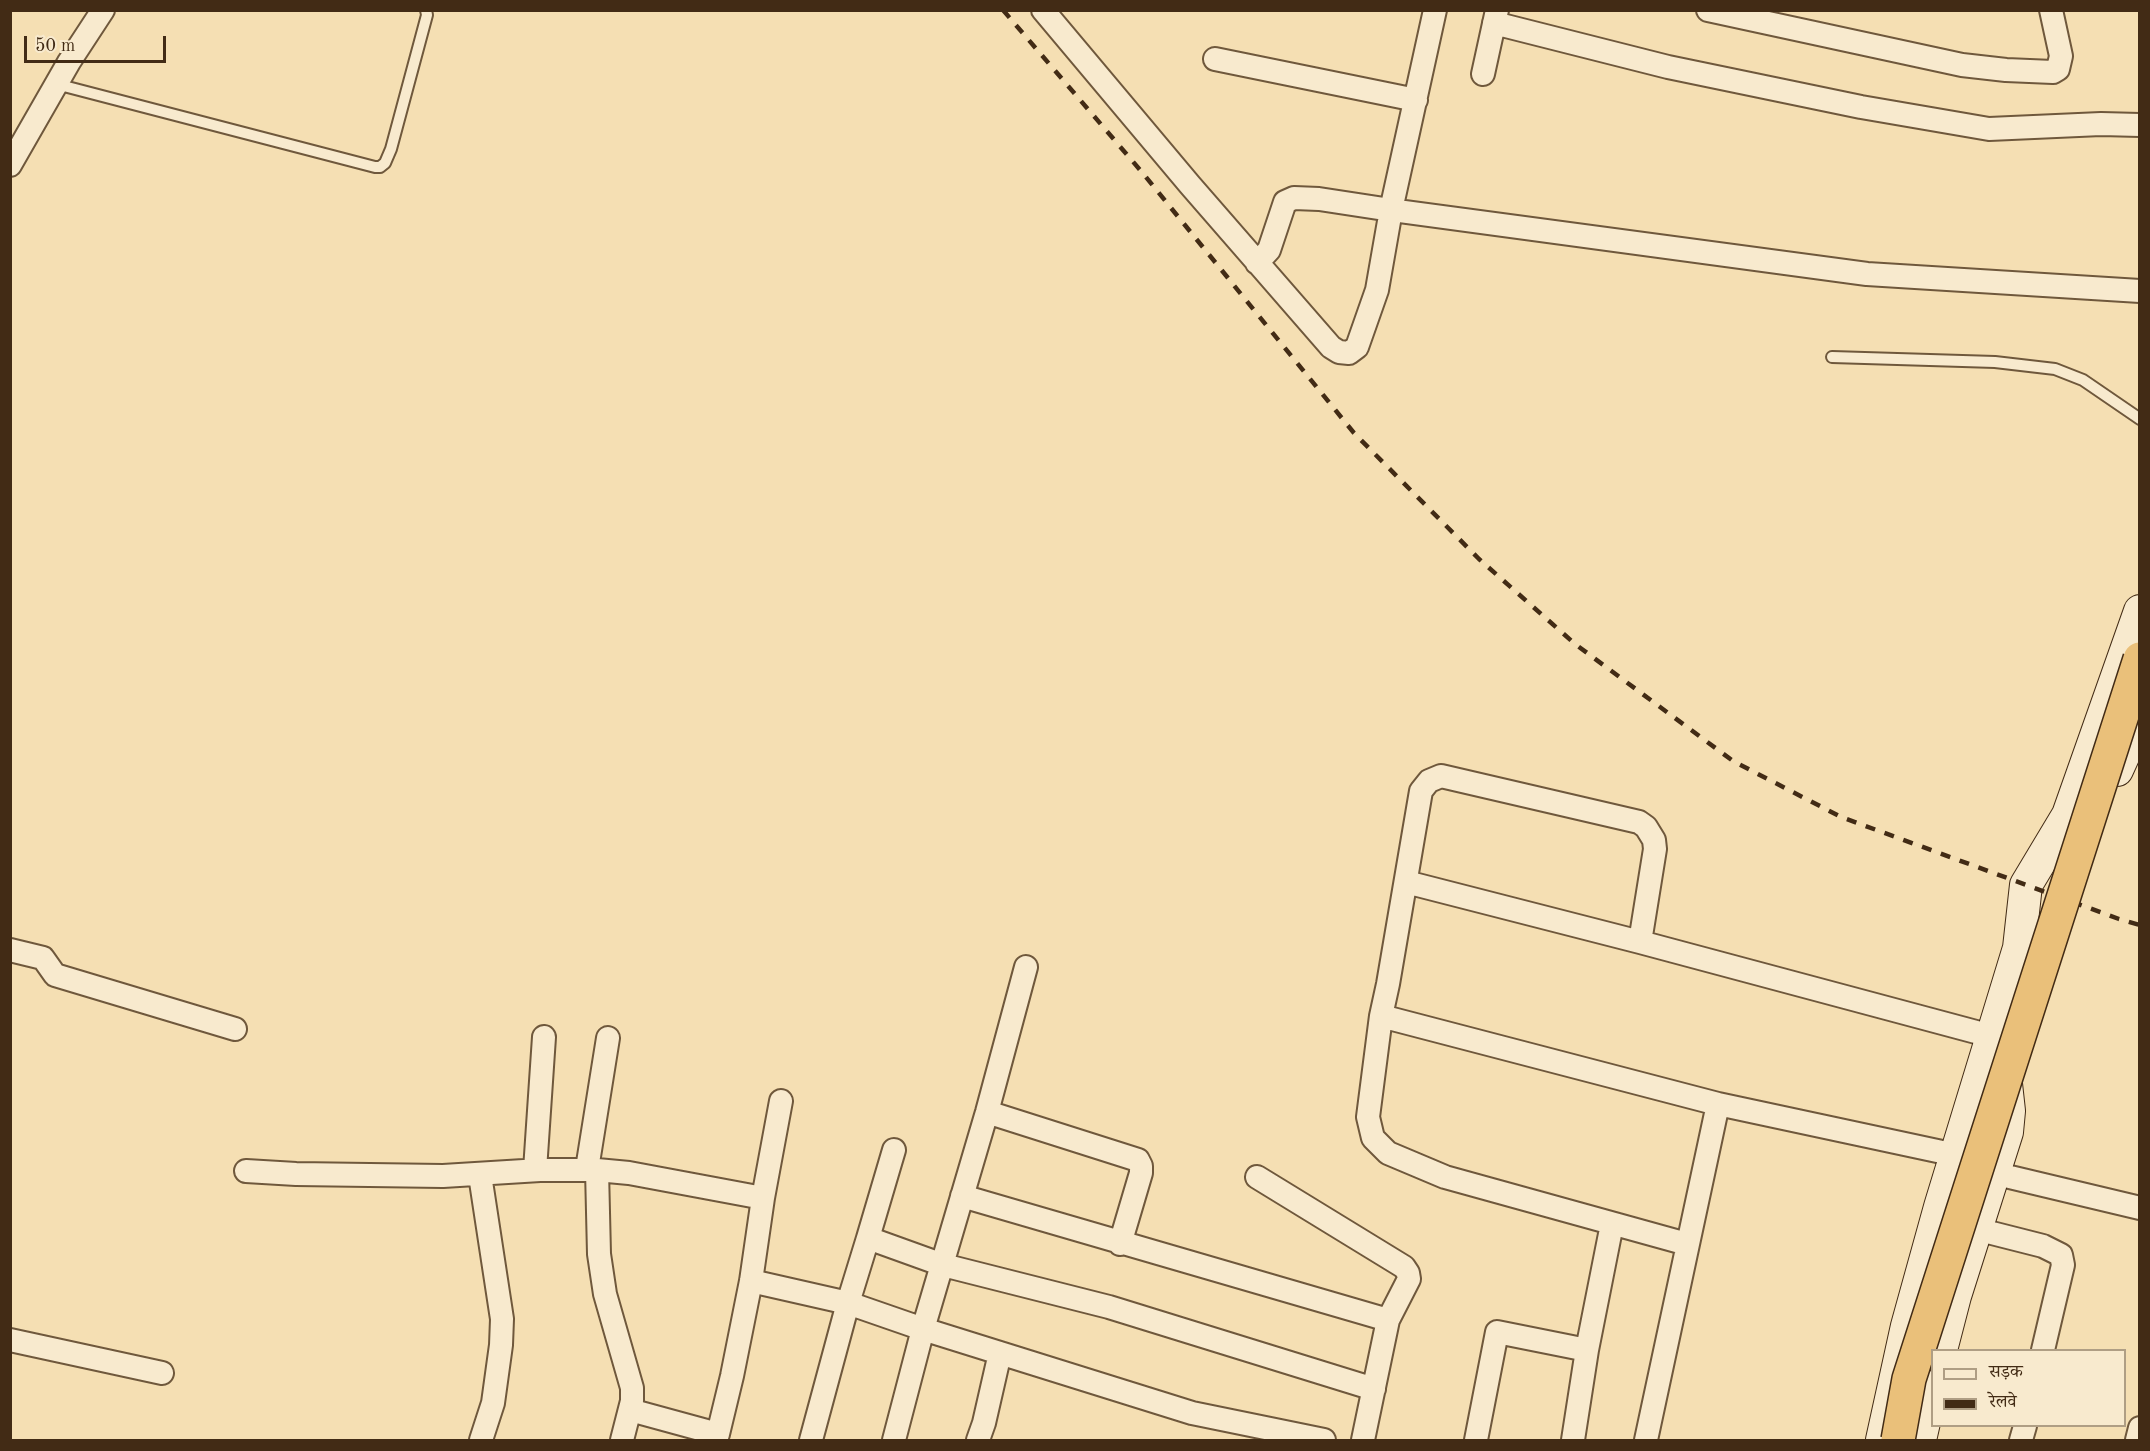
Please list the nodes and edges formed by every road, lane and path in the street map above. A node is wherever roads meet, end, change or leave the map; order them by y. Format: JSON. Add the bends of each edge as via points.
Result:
{"nodes":[{"id":1,"x":102,"y":10,"type":"edge"},
{"id":2,"x":426,"y":10,"type":"edge"},
{"id":3,"x":1042,"y":10,"type":"edge"},
{"id":4,"x":1435,"y":10,"type":"edge"},
{"id":5,"x":1708,"y":10,"type":"edge"},
{"id":6,"x":2051,"y":10,"type":"edge"},
{"id":7,"x":1495,"y":16,"type":"edge"},
{"id":8,"x":1215,"y":59,"type":"dead end"},
{"id":9,"x":1483,"y":74,"type":"dead end"},
{"id":10,"x":56,"y":84,"type":"junction"},
{"id":11,"x":1416,"y":100,"type":"junction"},
{"id":12,"x":2139,"y":125,"type":"edge"},
{"id":13,"x":10,"y":165,"type":"edge"},
{"id":14,"x":1391,"y":210,"type":"junction"},
{"id":15,"x":1257,"y":263,"type":"junction"},
{"id":16,"x":2139,"y":291,"type":"edge"},
{"id":17,"x":1832,"y":357,"type":"dead end"},
{"id":18,"x":2139,"y":419,"type":"edge"},
{"id":19,"x":2139,"y":611,"type":"edge"},
{"id":20,"x":2139,"y":658,"type":"edge"},
{"id":21,"x":2139,"y":719,"type":"edge"},
{"id":22,"x":2068,"y":814,"type":"junction"},
{"id":23,"x":1406,"y":882,"type":"junction"},
{"id":24,"x":1640,"y":942,"type":"junction"},
{"id":25,"x":10,"y":950,"type":"edge"},
{"id":26,"x":1026,"y":967,"type":"dead end"},
{"id":27,"x":1381,"y":1016,"type":"junction"},
{"id":28,"x":234,"y":1029,"type":"dead end"},
{"id":29,"x":544,"y":1037,"type":"dead end"},
{"id":30,"x":608,"y":1038,"type":"dead end"},
{"id":31,"x":1990,"y":1039,"type":"junction"},
{"id":32,"x":781,"y":1101,"type":"dead end"},
{"id":33,"x":1718,"y":1104,"type":"junction"},
{"id":34,"x":987,"y":1112,"type":"junction"},
{"id":35,"x":894,"y":1150,"type":"dead end"},
{"id":36,"x":1956,"y":1155,"type":"junction"},
{"id":37,"x":536,"y":1170,"type":"junction"},
{"id":38,"x":592,"y":1170,"type":"junction"},
{"id":39,"x":246,"y":1172,"type":"dead end"},
{"id":40,"x":1994,"y":1173,"type":"junction"},
{"id":41,"x":480,"y":1174,"type":"junction"},
{"id":42,"x":1257,"y":1178,"type":"dead end"},
{"id":43,"x":962,"y":1196,"type":"junction"},
{"id":44,"x":763,"y":1198,"type":"junction"},
{"id":45,"x":2139,"y":1208,"type":"edge"},
{"id":46,"x":1612,"y":1224,"type":"junction"},
{"id":47,"x":1976,"y":1229,"type":"junction"},
{"id":48,"x":868,"y":1238,"type":"junction"},
{"id":49,"x":1120,"y":1244,"type":"junction"},
{"id":50,"x":1687,"y":1244,"type":"junction"},
{"id":51,"x":943,"y":1265,"type":"junction"},
{"id":52,"x":751,"y":1281,"type":"junction"},
{"id":53,"x":848,"y":1303,"type":"junction"},
{"id":54,"x":1388,"y":1320,"type":"junction"},
{"id":55,"x":923,"y":1329,"type":"junction"},
{"id":56,"x":10,"y":1340,"type":"edge"},
{"id":57,"x":1941,"y":1349,"type":"edge"},
{"id":58,"x":2043,"y":1349,"type":"edge"},
{"id":59,"x":1587,"y":1350,"type":"junction"},
{"id":60,"x":1000,"y":1353,"type":"junction"},
{"id":61,"x":162,"y":1373,"type":"dead end"},
{"id":62,"x":1374,"y":1389,"type":"junction"},
{"id":63,"x":1931,"y":1391,"type":"edge"},
{"id":64,"x":630,"y":1410,"type":"junction"},
{"id":65,"x":2139,"y":1428,"type":"edge"},
{"id":66,"x":717,"y":1437,"type":"edge"},
{"id":67,"x":481,"y":1440,"type":"edge"},
{"id":68,"x":622,"y":1440,"type":"edge"},
{"id":69,"x":811,"y":1440,"type":"edge"},
{"id":70,"x":894,"y":1440,"type":"edge"},
{"id":71,"x":978,"y":1440,"type":"edge"},
{"id":72,"x":1324,"y":1440,"type":"edge"},
{"id":73,"x":1363,"y":1440,"type":"edge"},
{"id":74,"x":1476,"y":1440,"type":"edge"},
{"id":75,"x":1573,"y":1440,"type":"edge"},
{"id":76,"x":1646,"y":1440,"type":"edge"},
{"id":77,"x":1882,"y":1440,"type":"edge"},
{"id":78,"x":1898,"y":1440,"type":"edge"},
{"id":79,"x":1920,"y":1440,"type":"edge"},
{"id":80,"x":2137,"y":1440,"type":"edge"}],
"edges":[{"from":1,"to":10,"type":"street"},
{"from":2,"to":10,"type":"lane","via":[[391,149],[380,166]]},
{"from":3,"to":15,"type":"street"},
{"from":4,"to":11,"type":"street"},
{"from":5,"to":6,"type":"street","via":[[1962,65],[2053,72],[2058,69],[2061,56]]},
{"from":7,"to":9,"type":"street"},
{"from":7,"to":12,"type":"street","via":[[1668,67],[1989,129]]},
{"from":8,"to":11,"type":"street"},
{"from":10,"to":13,"type":"street"},
{"from":11,"to":14,"type":"street"},
{"from":14,"to":15,"type":"street","via":[[1294,198],[1286,202],[1269,250]]},
{"from":14,"to":15,"type":"street","via":[[1377,290],[1357,347],[1349,353],[1331,347]]},
{"from":14,"to":16,"type":"street","via":[[1867,274]]},
{"from":17,"to":18,"type":"lane","via":[[1995,362],[2055,369],[2083,380]]},
{"from":19,"to":22,"type":"street"},
{"from":20,"to":78,"type":"main road","bridge":true,"via":[[1909,1378]]},
{"from":21,"to":22,"type":"street","via":[[2112,782],[2086,808]]},
{"from":22,"to":31,"type":"street","via":[[2026,885],[2019,948]]},
{"from":23,"to":24,"type":"street"},
{"from":23,"to":24,"type":"street","via":[[1420,791],[1441,776],[1639,822],[1650,833],[1655,849]]},
{"from":23,"to":27,"type":"street"},
{"from":24,"to":31,"type":"street"},
{"from":25,"to":28,"type":"street","via":[[43,958],[55,975]]},
{"from":26,"to":34,"type":"street"},
{"from":27,"to":33,"type":"street"},
{"from":27,"to":46,"type":"street","via":[[1368,1118],[1373,1138],[1388,1153],[1445,1177]]},
{"from":29,"to":37,"type":"street"},
{"from":30,"to":38,"type":"street"},
{"from":31,"to":36,"type":"street"},
{"from":31,"to":40,"type":"street","via":[[2008,1091],[2009,1111]]},
{"from":32,"to":44,"type":"street"},
{"from":33,"to":36,"type":"street"},
{"from":33,"to":50,"type":"street"},
{"from":34,"to":43,"type":"street"},
{"from":34,"to":49,"type":"street","via":[[1138,1160],[1141,1173]]},
{"from":35,"to":48,"type":"street"},
{"from":36,"to":77,"type":"street","via":[[1907,1326]]},
{"from":37,"to":38,"type":"street"},
{"from":37,"to":41,"type":"street"},
{"from":38,"to":44,"type":"street","via":[[629,1173]]},
{"from":38,"to":64,"type":"street","via":[[605,1294],[632,1388]]},
{"from":39,"to":41,"type":"street"},
{"from":40,"to":45,"type":"street"},
{"from":40,"to":47,"type":"street"},
{"from":41,"to":67,"type":"street","via":[[502,1319],[493,1403]]},
{"from":42,"to":54,"type":"street","via":[[1404,1266],[1409,1279]]},
{"from":43,"to":49,"type":"street"},
{"from":43,"to":51,"type":"street"},
{"from":44,"to":52,"type":"street"},
{"from":46,"to":50,"type":"street"},
{"from":46,"to":59,"type":"street"},
{"from":47,"to":57,"type":"street"},
{"from":47,"to":58,"type":"street","via":[[2043,1246],[2061,1255],[2063,1266]]},
{"from":48,"to":51,"type":"street"},
{"from":48,"to":53,"type":"street"},
{"from":49,"to":54,"type":"street"},
{"from":50,"to":76,"type":"street"},
{"from":51,"to":55,"type":"street"},
{"from":51,"to":62,"type":"street","via":[[1109,1307]]},
{"from":52,"to":53,"type":"street"},
{"from":52,"to":66,"type":"street"},
{"from":53,"to":55,"type":"street"},
{"from":53,"to":69,"type":"street"},
{"from":54,"to":62,"type":"street"},
{"from":55,"to":60,"type":"street"},
{"from":55,"to":70,"type":"street"},
{"from":56,"to":61,"type":"street"},
{"from":59,"to":74,"type":"street","via":[[1497,1332]]},
{"from":59,"to":75,"type":"street"},
{"from":60,"to":71,"type":"street"},
{"from":60,"to":72,"type":"street","via":[[1192,1413]]},
{"from":62,"to":73,"type":"street"},
{"from":63,"to":79,"type":"street"},
{"from":64,"to":66,"type":"street"},
{"from":64,"to":68,"type":"street"},
{"from":65,"to":80,"type":"street"}]}
